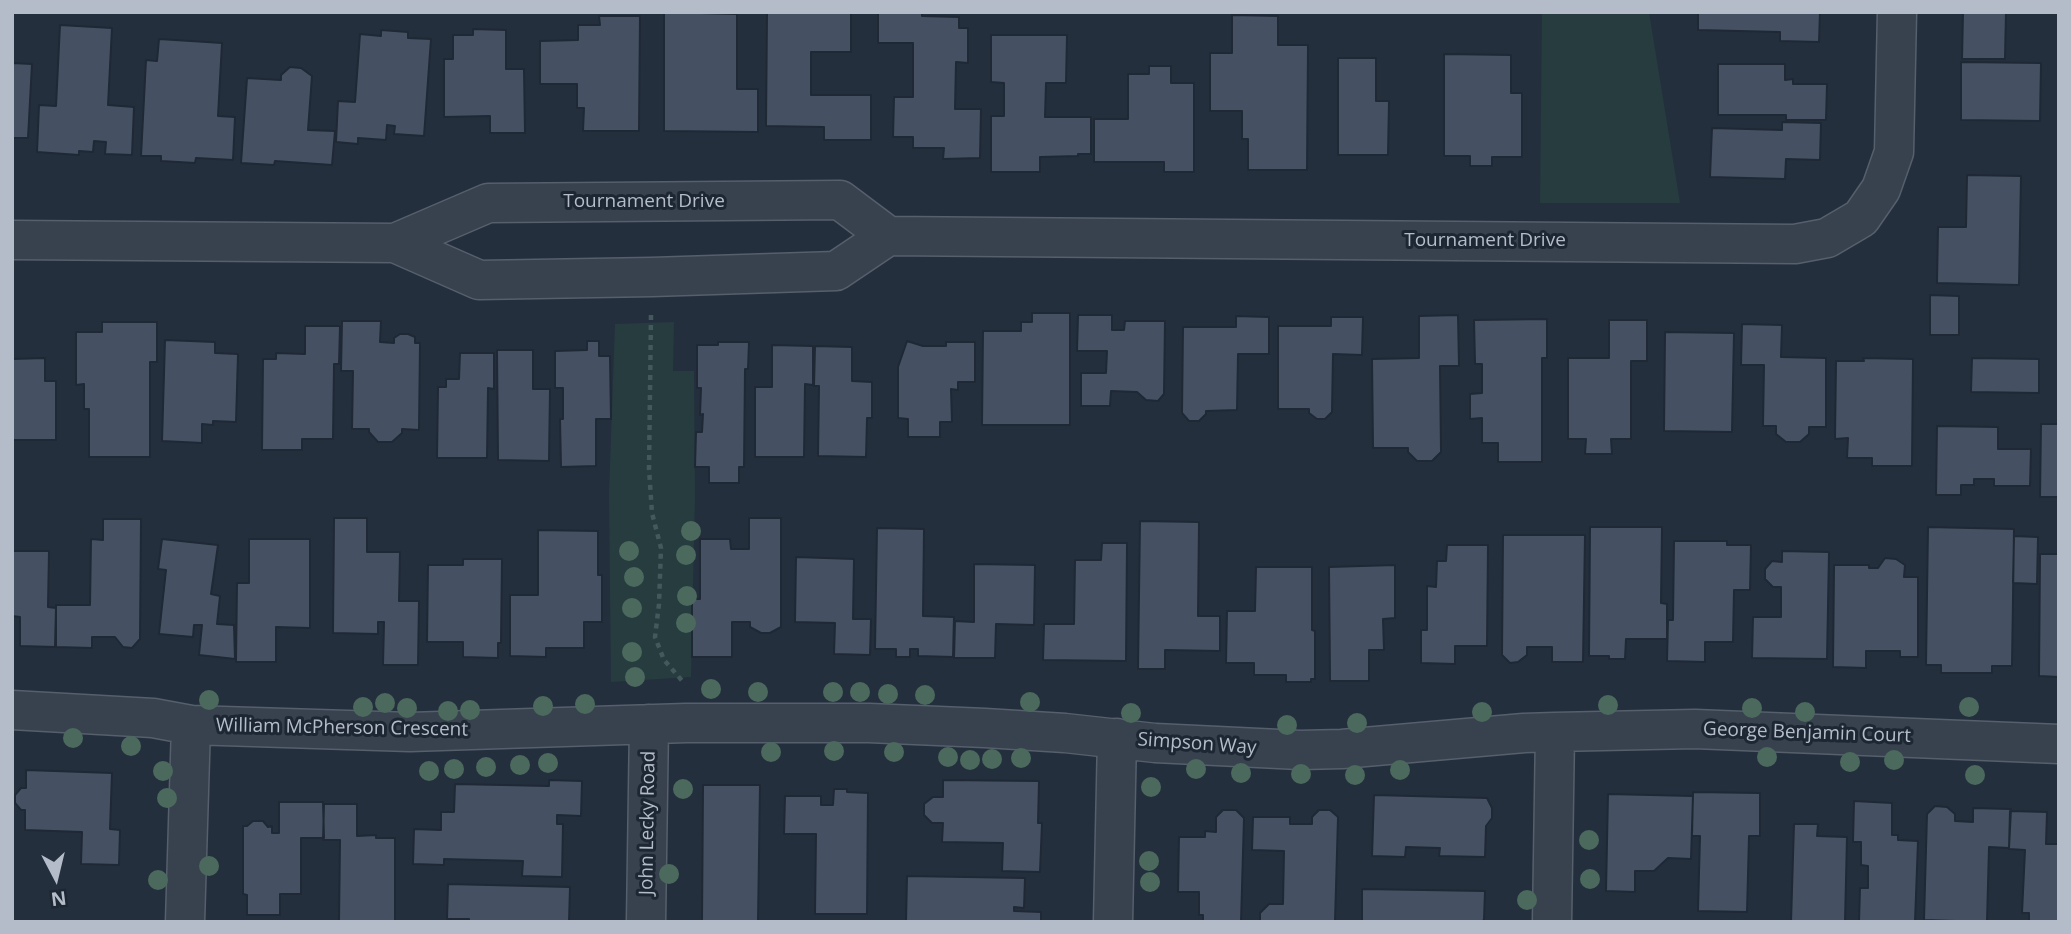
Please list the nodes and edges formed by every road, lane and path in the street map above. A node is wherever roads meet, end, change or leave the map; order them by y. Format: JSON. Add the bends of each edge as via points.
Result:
{"nodes":[{"id":1,"x":1897,"y":12,"type":"edge"},
{"id":2,"x":888,"y":236,"type":"junction"},
{"id":3,"x":12,"y":240,"type":"edge"},
{"id":4,"x":395,"y":243,"type":"junction"},
{"id":5,"x":652,"y":277,"type":"junction"},
{"id":6,"x":12,"y":710,"type":"edge"},
{"id":7,"x":686,"y":723,"type":"junction"},
{"id":8,"x":191,"y":724,"type":"junction"},
{"id":9,"x":649,"y":724,"type":"junction"},
{"id":10,"x":1555,"y":732,"type":"junction"},
{"id":11,"x":1117,"y":738,"type":"junction"},
{"id":12,"x":2059,"y":744,"type":"edge"},
{"id":13,"x":185,"y":922,"type":"edge"},
{"id":14,"x":646,"y":922,"type":"edge"},
{"id":15,"x":1113,"y":922,"type":"edge"},
{"id":16,"x":1552,"y":922,"type":"edge"}],
"edges":[{"from":1,"to":2,"type":"street","name":"Tournament Drive","via":[[1894,152],[1881,189],[1861,218],[1827,238],[1795,244]]},
{"from":2,"to":4,"type":"street","name":"Tournament Drive","via":[[840,200],[488,203]]},
{"from":2,"to":5,"type":"street","name":"Tournament Drive","via":[[836,271]]},
{"from":3,"to":4,"type":"street","name":"Tournament Drive"},
{"from":4,"to":5,"type":"street","name":"Tournament Drive","via":[[479,280]]},
{"from":5,"to":7,"type":"path","via":[[649,470],[652,513],[661,548],[654,637],[664,660],[685,684]]},
{"from":6,"to":8,"type":"street"},
{"from":7,"to":9,"type":"street","name":"Simpson Way"},
{"from":7,"to":11,"type":"street","name":"Simpson Way","via":[[869,723]]},
{"from":8,"to":9,"type":"street","name":"William McPherson Crescent","via":[[411,732]]},
{"from":8,"to":13,"type":"street","name":"William McPherson Crescent"},
{"from":9,"to":14,"type":"street","name":"John Lecky Road"},
{"from":10,"to":11,"type":"street","name":"Simpson Way","via":[[1342,750]]},
{"from":10,"to":12,"type":"street","name":"George Benjamin Court","via":[[1695,729]]},
{"from":10,"to":16,"type":"street"},
{"from":11,"to":15,"type":"street"}]}
